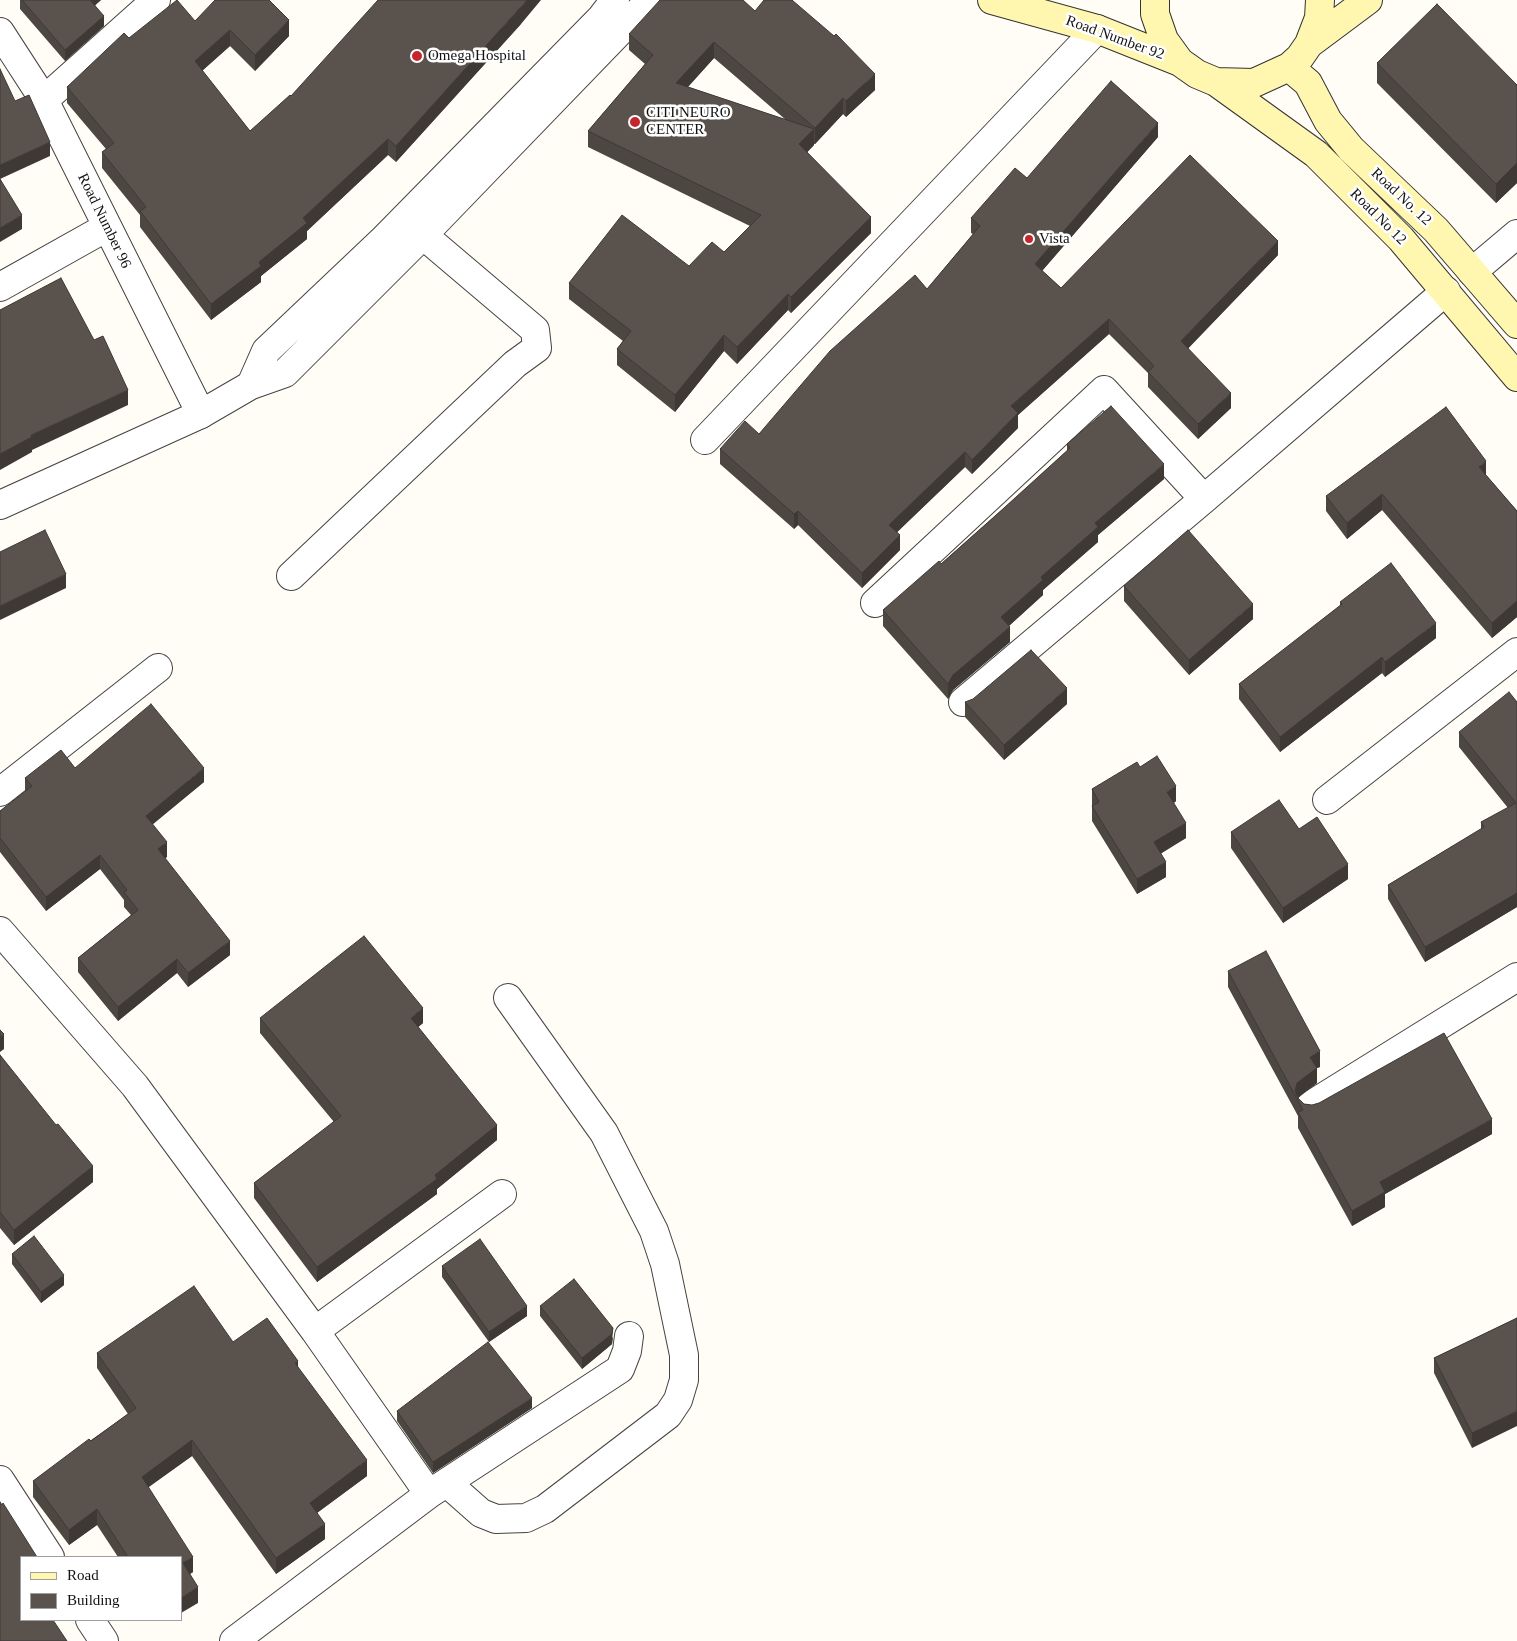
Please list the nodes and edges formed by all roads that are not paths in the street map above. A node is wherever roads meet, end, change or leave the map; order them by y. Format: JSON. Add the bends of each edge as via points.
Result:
{"nodes":[{"id":1,"x":156,"y":0,"type":"edge"},
{"id":2,"x":615,"y":0,"type":"edge"},
{"id":3,"x":650,"y":0,"type":"edge"},
{"id":4,"x":992,"y":0,"type":"edge"},
{"id":5,"x":1155,"y":0,"type":"edge"},
{"id":6,"x":1320,"y":0,"type":"edge"},
{"id":7,"x":1368,"y":0,"type":"edge"},
{"id":8,"x":1097,"y":29,"type":"junction"},
{"id":9,"x":0,"y":32,"type":"edge"},
{"id":10,"x":1309,"y":44,"type":"junction"},
{"id":11,"x":1180,"y":62,"type":"junction"},
{"id":12,"x":1289,"y":67,"type":"junction"},
{"id":13,"x":1216,"y":82,"type":"junction"},
{"id":14,"x":44,"y":100,"type":"junction"},
{"id":15,"x":107,"y":227,"type":"junction"},
{"id":16,"x":1517,"y":234,"type":"edge"},
{"id":17,"x":422,"y":235,"type":"junction"},
{"id":18,"x":1472,"y":272,"type":"junction"},
{"id":19,"x":0,"y":286,"type":"edge"},
{"id":20,"x":1446,"y":291,"type":"junction"},
{"id":21,"x":1517,"y":324,"type":"edge"},
{"id":22,"x":1517,"y":377,"type":"edge"},
{"id":23,"x":251,"y":385,"type":"junction"},
{"id":24,"x":201,"y":414,"type":"junction"},
{"id":25,"x":705,"y":440,"type":"dead end"},
{"id":26,"x":1204,"y":499,"type":"junction"},
{"id":27,"x":0,"y":505,"type":"edge"},
{"id":28,"x":290,"y":576,"type":"dead end"},
{"id":29,"x":875,"y":603,"type":"dead end"},
{"id":30,"x":1517,"y":652,"type":"edge"},
{"id":31,"x":158,"y":668,"type":"dead end"},
{"id":32,"x":963,"y":702,"type":"edge"},
{"id":33,"x":0,"y":792,"type":"edge"},
{"id":34,"x":1327,"y":800,"type":"dead end"},
{"id":35,"x":0,"y":931,"type":"edge"},
{"id":36,"x":1517,"y":977,"type":"edge"},
{"id":37,"x":508,"y":998,"type":"dead end"},
{"id":38,"x":1310,"y":1105,"type":"edge"},
{"id":39,"x":502,"y":1194,"type":"dead end"},
{"id":40,"x":314,"y":1331,"type":"junction"},
{"id":41,"x":629,"y":1336,"type":"dead end"},
{"id":42,"x":0,"y":1480,"type":"edge"},
{"id":43,"x":438,"y":1489,"type":"junction"},
{"id":44,"x":49,"y":1556,"type":"edge"},
{"id":45,"x":91,"y":1621,"type":"edge"},
{"id":46,"x":104,"y":1641,"type":"edge"},
{"id":47,"x":234,"y":1641,"type":"edge"}],
"edges":[{"from":1,"to":14,"type":"street"},
{"from":2,"to":23,"type":"street","via":[[382,241],[266,351]]},
{"from":3,"to":17,"type":"street"},
{"from":4,"to":8,"type":"main road","name":"Road Number 92"},
{"from":5,"to":11,"type":"main road","via":[[1154,14],[1164,40]]},
{"from":6,"to":10,"type":"main road","via":[[1319,18]]},
{"from":7,"to":10,"type":"main road"},
{"from":8,"to":11,"type":"main road","name":"Road Number 92"},
{"from":8,"to":25,"type":"street"},
{"from":9,"to":14,"type":"street","name":"Road Number 96"},
{"from":10,"to":12,"type":"main road"},
{"from":11,"to":13,"type":"main road"},
{"from":12,"to":13,"type":"main road","via":[[1254,83]]},
{"from":12,"to":18,"type":"main road","name":"Road No. 12","via":[[1308,83],[1328,121],[1351,149],[1436,230]]},
{"from":13,"to":20,"type":"main road","name":"Road No 12","via":[[1316,154],[1401,239]]},
{"from":14,"to":15,"type":"street","name":"Road Number 96"},
{"from":15,"to":19,"type":"street"},
{"from":15,"to":24,"type":"street","name":"Road Number 96"},
{"from":16,"to":18,"type":"street"},
{"from":17,"to":23,"type":"street","via":[[285,373]]},
{"from":17,"to":28,"type":"street","via":[[535,330],[537,348],[515,364]]},
{"from":18,"to":21,"type":"main road","name":"Road No. 12"},
{"from":20,"to":22,"type":"main road","name":"Road No 12"},
{"from":20,"to":26,"type":"street"},
{"from":23,"to":24,"type":"street"},
{"from":24,"to":27,"type":"street"},
{"from":26,"to":29,"type":"street","via":[[1104,390]]},
{"from":26,"to":32,"type":"street"},
{"from":30,"to":34,"type":"street"},
{"from":31,"to":33,"type":"street"},
{"from":35,"to":40,"type":"street","via":[[135,1086]]},
{"from":36,"to":38,"type":"street"},
{"from":37,"to":43,"type":"street","via":[[604,1133],[654,1231],[665,1264],[684,1356],[684,1380],[678,1400],[668,1415],[545,1508],[526,1518],[496,1519]]},
{"from":39,"to":40,"type":"street"},
{"from":40,"to":43,"type":"street"},
{"from":41,"to":43,"type":"street","via":[[620,1368]]},
{"from":42,"to":44,"type":"street"},
{"from":43,"to":47,"type":"street"},
{"from":45,"to":46,"type":"street"}]}
